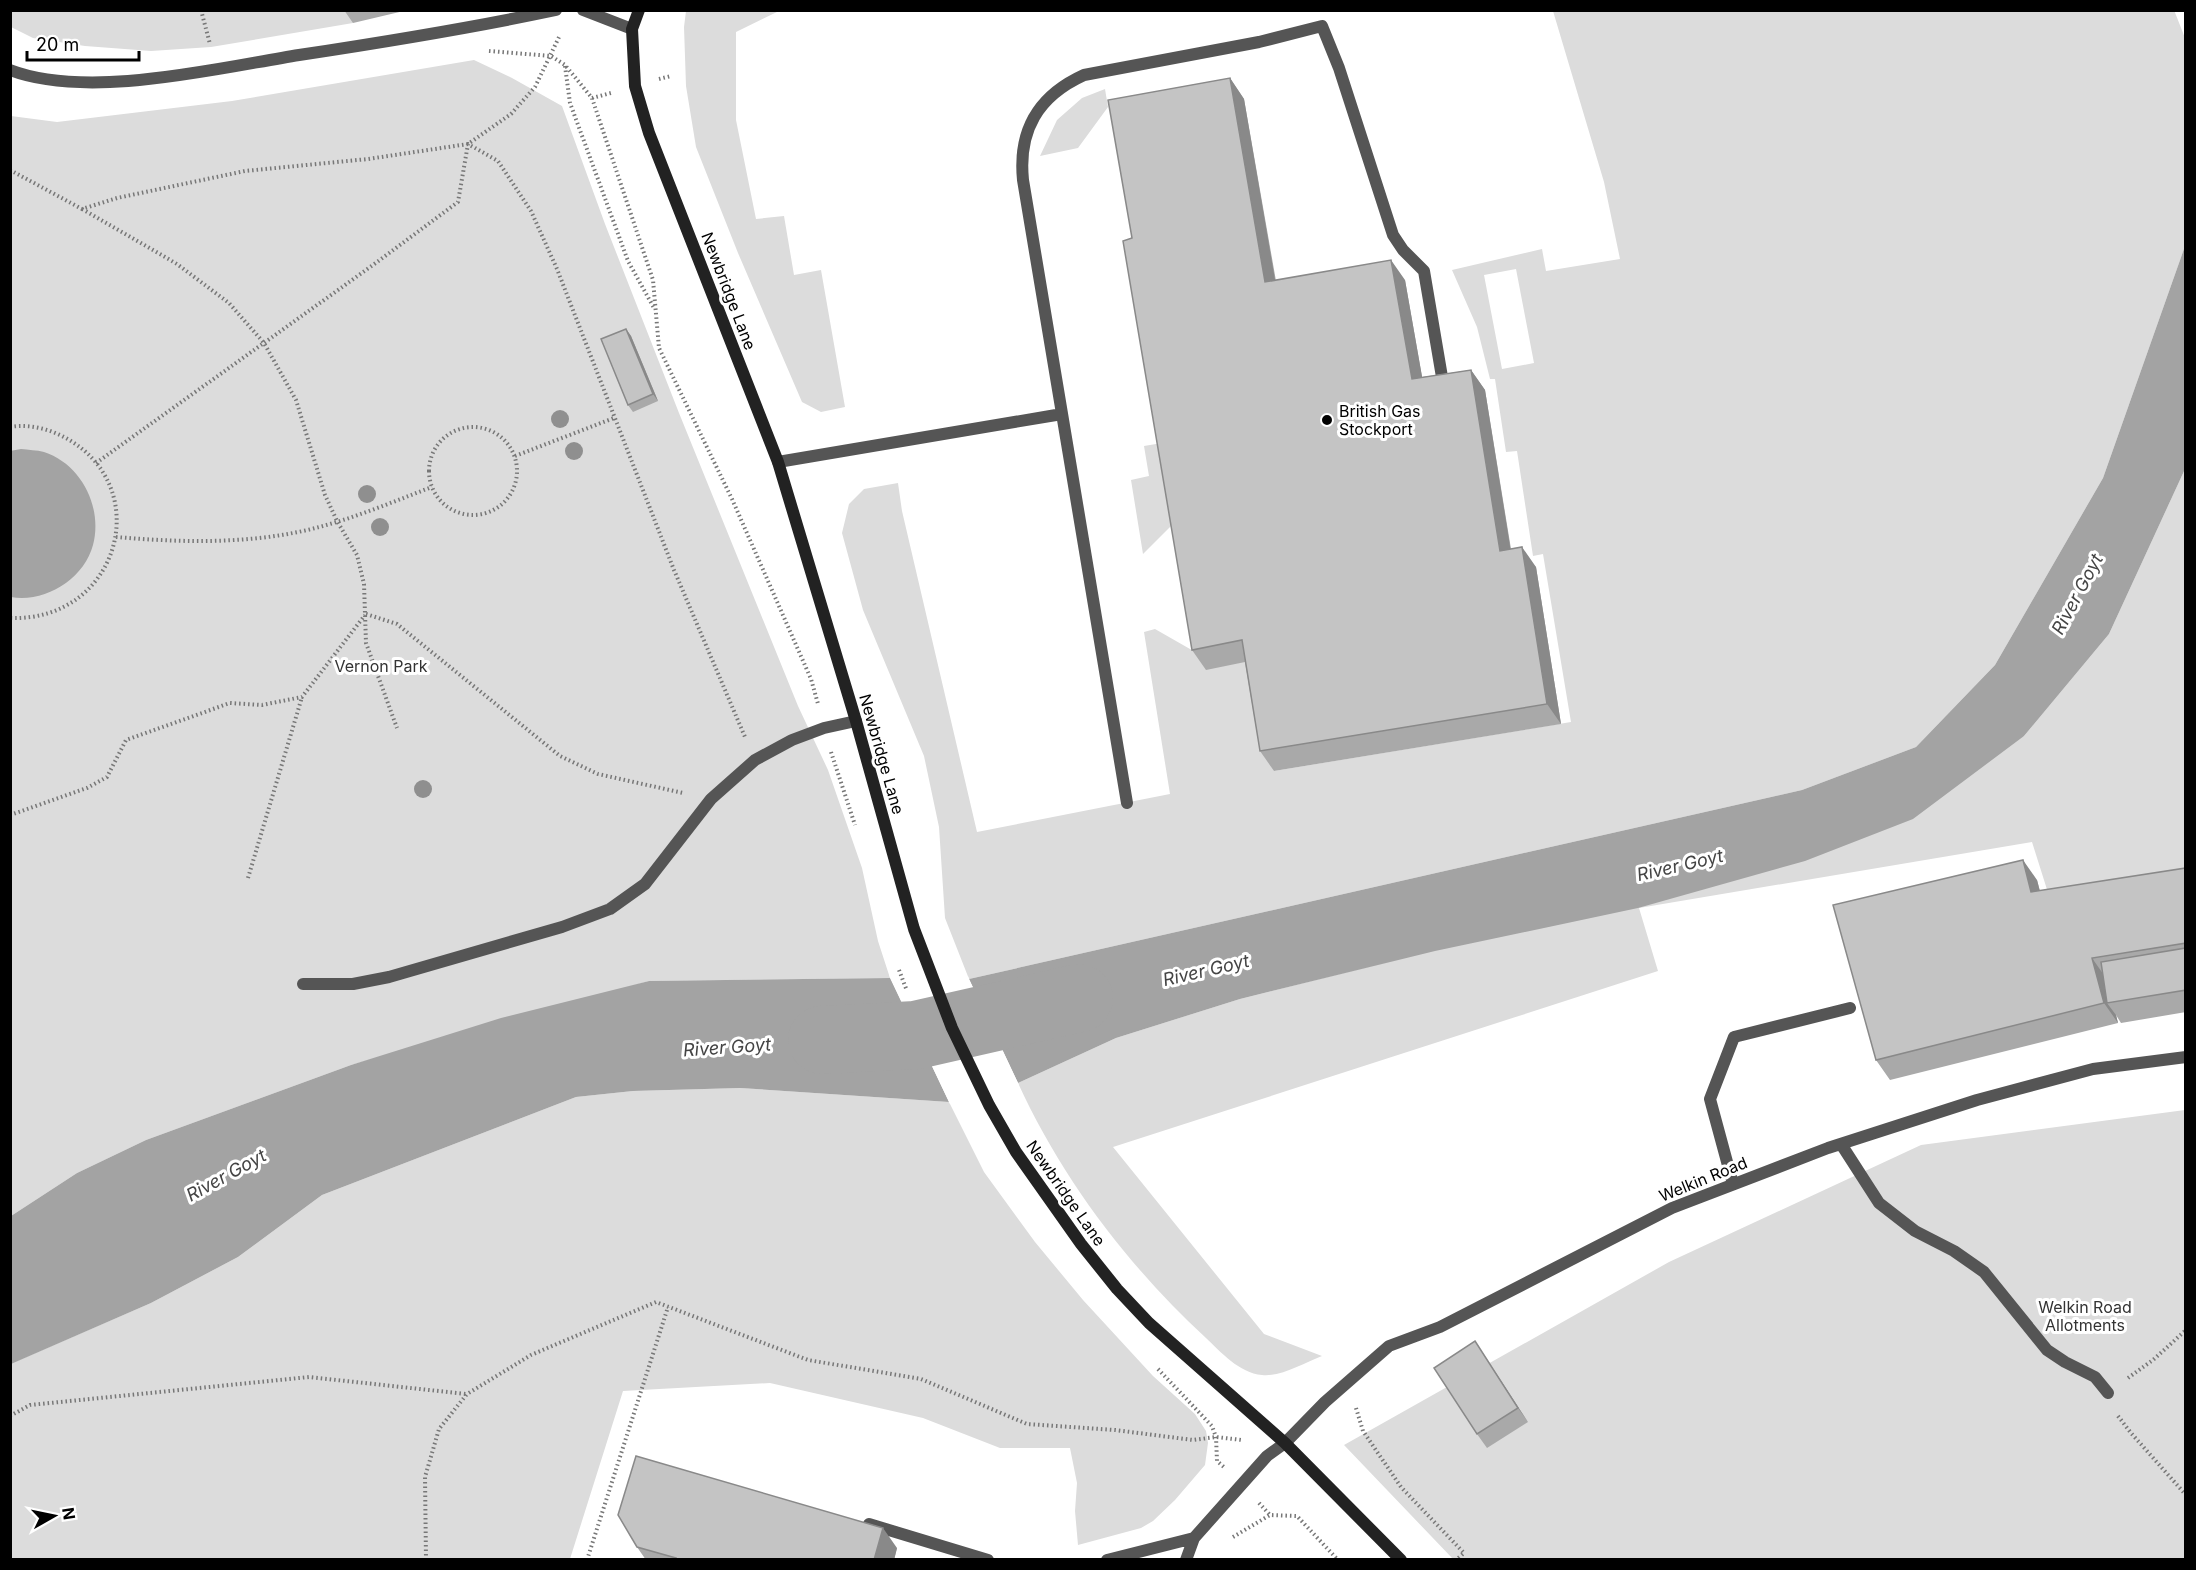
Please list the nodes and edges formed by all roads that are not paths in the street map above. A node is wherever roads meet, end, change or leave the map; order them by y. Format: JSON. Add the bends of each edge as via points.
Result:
{"nodes":[{"id":1,"x":556,"y":10,"type":"edge"},
{"id":2,"x":583,"y":10,"type":"edge"},
{"id":3,"x":639,"y":10,"type":"edge"},
{"id":4,"x":632,"y":29,"type":"junction"},
{"id":5,"x":10,"y":70,"type":"edge"},
{"id":6,"x":1442,"y":377,"type":"edge"},
{"id":7,"x":1062,"y":414,"type":"junction"},
{"id":8,"x":778,"y":462,"type":"junction"},
{"id":9,"x":856,"y":721,"type":"junction"},
{"id":10,"x":1127,"y":803,"type":"dead end"},
{"id":11,"x":303,"y":984,"type":"dead end"},
{"id":12,"x":1850,"y":1008,"type":"dead end"},
{"id":13,"x":2186,"y":1057,"type":"edge"},
{"id":14,"x":1841,"y":1144,"type":"junction"},
{"id":15,"x":1733,"y":1184,"type":"junction"},
{"id":16,"x":2108,"y":1393,"type":"road end"},
{"id":17,"x":1285,"y":1443,"type":"junction"},
{"id":18,"x":853,"y":1520,"type":"edge"},
{"id":19,"x":1194,"y":1538,"type":"junction"},
{"id":20,"x":988,"y":1560,"type":"edge"},
{"id":21,"x":1107,"y":1560,"type":"edge"},
{"id":22,"x":1186,"y":1560,"type":"edge"},
{"id":23,"x":1401,"y":1560,"type":"edge"}],
"edges":[{"from":1,"to":5,"type":"street","via":[[483,26],[151,78],[87,83]]},
{"from":2,"to":4,"type":"street"},
{"from":3,"to":4,"type":"main road"},
{"from":4,"to":8,"type":"main road","name":"Newbridge Lane","via":[[635,86],[649,132]]},
{"from":6,"to":7,"type":"street","via":[[1424,271],[1393,235],[1322,26],[1084,75],[1066,83],[1031,121],[1023,140],[1021,162]]},
{"from":7,"to":8,"type":"street"},
{"from":7,"to":10,"type":"street"},
{"from":8,"to":9,"type":"main road","name":"Newbridge Lane"},
{"from":9,"to":11,"type":"street","via":[[792,740],[755,760],[711,799],[645,884],[610,909],[562,927],[389,977],[353,984]]},
{"from":9,"to":17,"type":"main road","name":"Newbridge Lane","via":[[914,929],[952,1028],[1016,1152],[1117,1289],[1149,1323]]},
{"from":12,"to":15,"type":"street","via":[[1734,1038],[1710,1099]]},
{"from":13,"to":14,"type":"street","name":"Welkin Road","via":[[2093,1069],[1977,1100]]},
{"from":14,"to":15,"type":"street","name":"Welkin Road"},
{"from":14,"to":16,"type":"street","via":[[1879,1203],[1915,1231],[1984,1272],[2047,1350],[2095,1377]]},
{"from":15,"to":17,"type":"street","name":"Welkin Road","via":[[1672,1208],[1440,1327],[1389,1346]]},
{"from":17,"to":19,"type":"street","name":"Welkin Road","via":[[1267,1456]]},
{"from":17,"to":23,"type":"main road","name":"Newbridge Lane"},
{"from":18,"to":20,"type":"street"},
{"from":19,"to":21,"type":"street"},
{"from":19,"to":22,"type":"street"}]}
